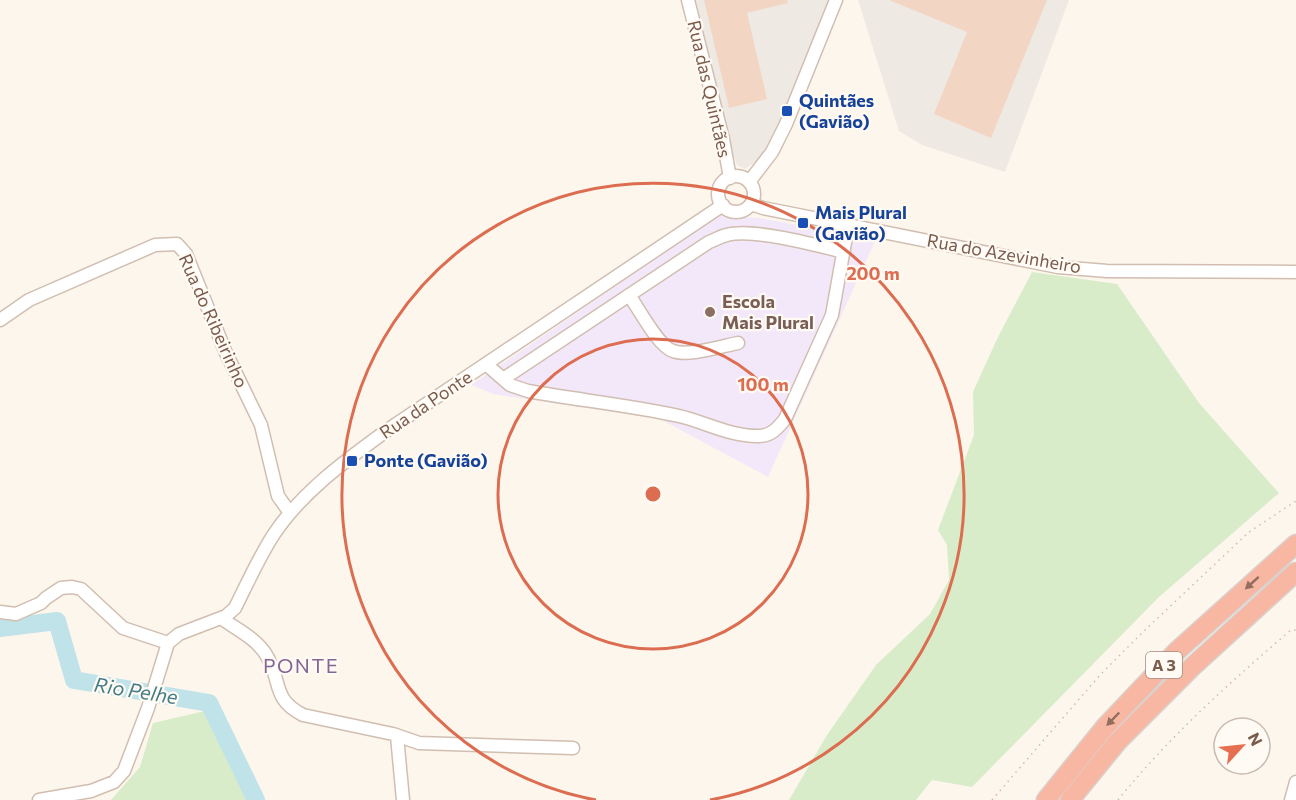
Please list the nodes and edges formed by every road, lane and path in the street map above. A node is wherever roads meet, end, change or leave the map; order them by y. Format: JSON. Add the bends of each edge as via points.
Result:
{"nodes":[{"id":1,"x":688,"y":0,"type":"edge"},
{"id":2,"x":836,"y":0,"type":"edge"},
{"id":3,"x":730,"y":178,"type":"junction"},
{"id":4,"x":749,"y":182,"type":"junction"},
{"id":5,"x":751,"y":204,"type":"junction"},
{"id":6,"x":723,"y":205,"type":"junction"},
{"id":7,"x":848,"y":226,"type":"junction"},
{"id":8,"x":844,"y":252,"type":"junction"},
{"id":9,"x":1296,"y":272,"type":"edge"},
{"id":10,"x":629,"y":295,"type":"junction"},
{"id":11,"x":0,"y":320,"type":"edge"},
{"id":12,"x":738,"y":343,"type":"dead end"},
{"id":13,"x":487,"y":365,"type":"junction"},
{"id":14,"x":503,"y":379,"type":"junction"},
{"id":15,"x":1296,"y":501,"type":"edge"},
{"id":16,"x":290,"y":513,"type":"junction"},
{"id":17,"x":1296,"y":544,"type":"edge"},
{"id":18,"x":1296,"y":572,"type":"edge"},
{"id":19,"x":0,"y":612,"type":"edge"},
{"id":20,"x":221,"y":618,"type":"junction"},
{"id":21,"x":1296,"y":630,"type":"edge"},
{"id":22,"x":168,"y":643,"type":"junction"},
{"id":23,"x":397,"y":735,"type":"junction"},
{"id":24,"x":573,"y":748,"type":"dead end"},
{"id":25,"x":1296,"y":782,"type":"edge"},
{"id":26,"x":39,"y":800,"type":"edge"},
{"id":27,"x":403,"y":800,"type":"edge"},
{"id":28,"x":993,"y":800,"type":"edge"},
{"id":29,"x":1046,"y":800,"type":"edge"},
{"id":30,"x":1070,"y":800,"type":"edge"},
{"id":31,"x":1118,"y":800,"type":"edge"},
{"id":32,"x":1291,"y":800,"type":"edge"}],
"edges":[{"from":1,"to":3,"type":"street","name":"Rua das Quintães"},
{"from":2,"to":4,"type":"street","via":[[786,124],[772,152]]},
{"from":3,"to":4,"type":"street","via":[[740,177]]},
{"from":3,"to":6,"type":"street","via":[[719,190]]},
{"from":4,"to":5,"type":"street","via":[[754,193]]},
{"from":5,"to":6,"type":"street","via":[[735,212]]},
{"from":5,"to":7,"type":"street","name":"Rua do Azevinheiro"},
{"from":6,"to":13,"type":"street","name":"Rua da Ponte"},
{"from":7,"to":8,"type":"street"},
{"from":7,"to":9,"type":"street","name":"Rua do Azevinheiro","via":[[1058,267]]},
{"from":8,"to":10,"type":"street","via":[[793,240],[727,234]]},
{"from":8,"to":14,"type":"street","via":[[832,315],[785,419],[775,431],[762,436],[743,435],[645,408],[528,391]]},
{"from":10,"to":12,"type":"street","via":[[671,351],[684,353]]},
{"from":10,"to":14,"type":"street"},
{"from":11,"to":16,"type":"street","name":"Rua do Ribeirinho","via":[[29,300],[155,245],[177,244],[186,254],[226,353],[261,425],[278,496]]},
{"from":13,"to":14,"type":"street"},
{"from":13,"to":16,"type":"street","name":"Rua da Ponte","via":[[356,453]]},
{"from":15,"to":28,"type":"path","via":[[1249,532],[1146,629],[1100,675]]},
{"from":16,"to":20,"type":"street","name":"Rua da Ponte","via":[[273,536],[235,608]]},
{"from":17,"to":29,"type":"highway","number":"A 3","one_way":true,"via":[[1177,651],[1105,727]]},
{"from":18,"to":30,"type":"highway","number":"A 3","via":[[1126,733]]},
{"from":19,"to":22,"type":"street","via":[[16,614],[61,588],[72,587],[81,589],[123,628]]},
{"from":20,"to":22,"type":"street","name":"Rua da Ponte","via":[[179,634]]},
{"from":20,"to":23,"type":"street","via":[[266,655],[281,698],[291,709],[318,720]]},
{"from":21,"to":31,"type":"path","via":[[1291,630],[1220,692]]},
{"from":22,"to":26,"type":"street","via":[[124,771],[114,782],[91,791]]},
{"from":23,"to":24,"type":"street","via":[[428,743]]},
{"from":23,"to":27,"type":"street"},
{"from":25,"to":32,"type":"street"}]}
